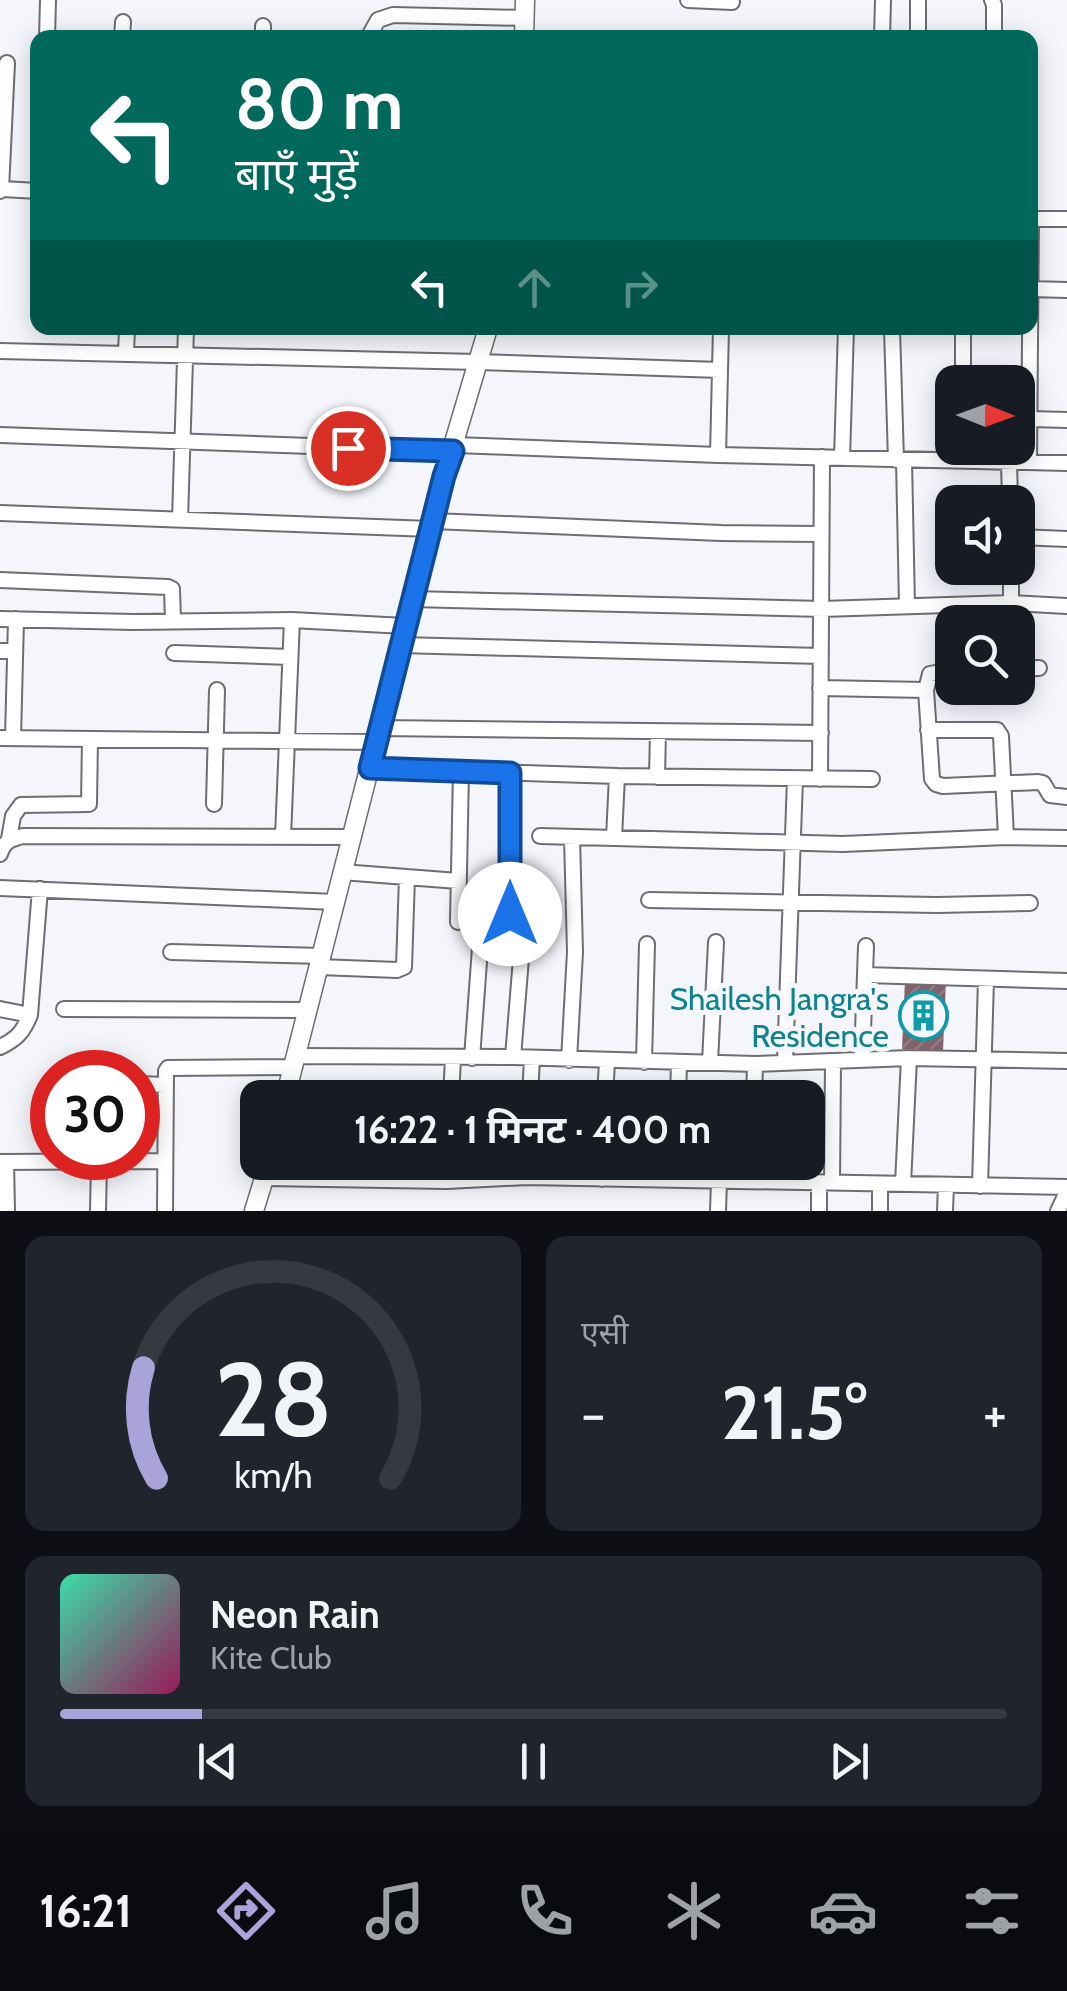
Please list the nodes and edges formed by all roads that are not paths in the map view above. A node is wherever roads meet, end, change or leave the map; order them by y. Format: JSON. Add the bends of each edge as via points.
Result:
{"nodes":[{"id":1,"x":48,"y":0,"type":"edge"},
{"id":2,"x":688,"y":0,"type":"edge"},
{"id":3,"x":883,"y":0,"type":"edge"},
{"id":4,"x":918,"y":0,"type":"edge"},
{"id":5,"x":992,"y":0,"type":"edge"},
{"id":6,"x":732,"y":2,"type":"edge"},
{"id":7,"x":525,"y":9,"type":"edge"},
{"id":8,"x":47,"y":30,"type":"edge"},
{"id":9,"x":372,"y":30,"type":"edge"},
{"id":10,"x":882,"y":30,"type":"edge"},
{"id":11,"x":918,"y":30,"type":"edge"},
{"id":12,"x":994,"y":30,"type":"edge"},
{"id":13,"x":7,"y":63,"type":"dead end"},
{"id":14,"x":0,"y":191,"type":"edge"},
{"id":15,"x":30,"y":191,"type":"edge"},
{"id":16,"x":1038,"y":220,"type":"edge"},
{"id":17,"x":1067,"y":220,"type":"edge"},
{"id":18,"x":1038,"y":289,"type":"edge"},
{"id":19,"x":1067,"y":290,"type":"edge"},
{"id":20,"x":127,"y":335,"type":"edge"},
{"id":21,"x":186,"y":335,"type":"edge"},
{"id":22,"x":486,"y":335,"type":"edge"},
{"id":23,"x":722,"y":335,"type":"edge"},
{"id":24,"x":846,"y":335,"type":"edge"},
{"id":25,"x":892,"y":335,"type":"edge"},
{"id":26,"x":964,"y":335,"type":"edge"},
{"id":27,"x":1030,"y":335,"type":"edge"},
{"id":28,"x":0,"y":351,"type":"edge"},
{"id":29,"x":126,"y":354,"type":"junction"},
{"id":30,"x":185,"y":354,"type":"junction"},
{"id":31,"x":478,"y":362,"type":"junction"},
{"id":32,"x":963,"y":365,"type":"edge"},
{"id":33,"x":1030,"y":365,"type":"edge"},
{"id":34,"x":720,"y":370,"type":"junction"},
{"id":35,"x":1035,"y":419,"type":"edge"},
{"id":36,"x":1067,"y":420,"type":"edge"},
{"id":37,"x":0,"y":436,"type":"edge"},
{"id":38,"x":182,"y":443,"type":"junction"},
{"id":39,"x":454,"y":448,"type":"junction"},
{"id":40,"x":718,"y":455,"type":"junction"},
{"id":41,"x":822,"y":457,"type":"junction"},
{"id":42,"x":935,"y":457,"type":"edge"},
{"id":43,"x":842,"y":458,"type":"junction"},
{"id":44,"x":900,"y":460,"type":"junction"},
{"id":45,"x":1035,"y":462,"type":"edge"},
{"id":46,"x":1067,"y":463,"type":"edge"},
{"id":47,"x":0,"y":513,"type":"edge"},
{"id":48,"x":180,"y":520,"type":"junction"},
{"id":49,"x":432,"y":525,"type":"junction"},
{"id":50,"x":821,"y":534,"type":"junction"},
{"id":51,"x":1035,"y":538,"type":"edge"},
{"id":52,"x":1067,"y":539,"type":"edge"},
{"id":53,"x":0,"y":580,"type":"edge"},
{"id":54,"x":1010,"y":585,"type":"edge"},
{"id":55,"x":412,"y":599,"type":"junction"},
{"id":56,"x":1011,"y":603,"type":"junction"},
{"id":57,"x":907,"y":606,"type":"junction"},
{"id":58,"x":1067,"y":606,"type":"edge"},
{"id":59,"x":822,"y":609,"type":"junction"},
{"id":60,"x":0,"y":619,"type":"edge"},
{"id":61,"x":16,"y":619,"type":"junction"},
{"id":62,"x":292,"y":620,"type":"junction"},
{"id":63,"x":173,"y":621,"type":"junction"},
{"id":64,"x":403,"y":635,"type":"junction"},
{"id":65,"x":8,"y":651,"type":"edge"},
{"id":66,"x":174,"y":653,"type":"dead end"},
{"id":67,"x":821,"y":656,"type":"junction"},
{"id":68,"x":290,"y":658,"type":"junction"},
{"id":69,"x":1035,"y":668,"type":"edge"},
{"id":70,"x":1039,"y":668,"type":"dead end"},
{"id":71,"x":935,"y":673,"type":"edge"},
{"id":72,"x":820,"y":688,"type":"junction"},
{"id":73,"x":218,"y":690,"type":"dead end"},
{"id":74,"x":926,"y":690,"type":"junction"},
{"id":75,"x":928,"y":730,"type":"junction"},
{"id":76,"x":658,"y":732,"type":"junction"},
{"id":77,"x":821,"y":734,"type":"junction"},
{"id":78,"x":377,"y":735,"type":"junction"},
{"id":79,"x":6,"y":738,"type":"edge"},
{"id":80,"x":90,"y":740,"type":"junction"},
{"id":81,"x":216,"y":741,"type":"junction"},
{"id":82,"x":286,"y":742,"type":"junction"},
{"id":83,"x":370,"y":768,"type":"junction"},
{"id":84,"x":461,"y":771,"type":"junction"},
{"id":85,"x":510,"y":773,"type":"junction"},
{"id":86,"x":616,"y":776,"type":"junction"},
{"id":87,"x":657,"y":777,"type":"junction"},
{"id":88,"x":795,"y":779,"type":"junction"},
{"id":89,"x":820,"y":779,"type":"junction"},
{"id":90,"x":872,"y":780,"type":"dead end"},
{"id":91,"x":1004,"y":783,"type":"junction"},
{"id":92,"x":1067,"y":797,"type":"edge"},
{"id":93,"x":214,"y":804,"type":"dead end"},
{"id":94,"x":540,"y":836,"type":"dead end"},
{"id":95,"x":283,"y":837,"type":"junction"},
{"id":96,"x":572,"y":837,"type":"junction"},
{"id":97,"x":352,"y":838,"type":"junction"},
{"id":98,"x":614,"y":838,"type":"junction"},
{"id":99,"x":1006,"y":838,"type":"junction"},
{"id":100,"x":1067,"y":838,"type":"edge"},
{"id":101,"x":9,"y":839,"type":"junction"},
{"id":102,"x":794,"y":843,"type":"junction"},
{"id":103,"x":0,"y":854,"type":"edge"},
{"id":104,"x":342,"y":872,"type":"junction"},
{"id":105,"x":407,"y":877,"type":"junction"},
{"id":106,"x":458,"y":880,"type":"junction"},
{"id":107,"x":0,"y":888,"type":"edge"},
{"id":108,"x":40,"y":889,"type":"junction"},
{"id":109,"x":649,"y":900,"type":"dead end"},
{"id":110,"x":335,"y":902,"type":"junction"},
{"id":111,"x":792,"y":902,"type":"junction"},
{"id":112,"x":1030,"y":904,"type":"dead end"},
{"id":113,"x":510,"y":914,"type":"dead end"},
{"id":114,"x":458,"y":922,"type":"dead end"},
{"id":115,"x":481,"y":934,"type":"dead end"},
{"id":116,"x":716,"y":942,"type":"dead end"},
{"id":117,"x":648,"y":944,"type":"dead end"},
{"id":118,"x":522,"y":946,"type":"dead end"},
{"id":119,"x":866,"y":946,"type":"dead end"},
{"id":120,"x":171,"y":952,"type":"dead end"},
{"id":121,"x":321,"y":962,"type":"junction"},
{"id":122,"x":866,"y":975,"type":"junction"},
{"id":123,"x":986,"y":980,"type":"junction"},
{"id":124,"x":1067,"y":981,"type":"edge"},
{"id":125,"x":0,"y":1009,"type":"edge"},
{"id":126,"x":64,"y":1010,"type":"dead end"},
{"id":127,"x":307,"y":1010,"type":"junction"},
{"id":128,"x":30,"y":1015,"type":"junction"},
{"id":129,"x":0,"y":1047,"type":"edge"},
{"id":130,"x":514,"y":1057,"type":"junction"},
{"id":131,"x":453,"y":1058,"type":"junction"},
{"id":132,"x":472,"y":1058,"type":"junction"},
{"id":133,"x":532,"y":1058,"type":"junction"},
{"id":134,"x":910,"y":1058,"type":"junction"},
{"id":135,"x":984,"y":1058,"type":"junction"},
{"id":136,"x":569,"y":1060,"type":"junction"},
{"id":137,"x":862,"y":1060,"type":"junction"},
{"id":138,"x":607,"y":1061,"type":"junction"},
{"id":139,"x":1067,"y":1061,"type":"edge"},
{"id":140,"x":294,"y":1062,"type":"junction"},
{"id":141,"x":644,"y":1062,"type":"junction"},
{"id":142,"x":679,"y":1062,"type":"junction"},
{"id":143,"x":710,"y":1062,"type":"junction"},
{"id":144,"x":786,"y":1062,"type":"junction"},
{"id":145,"x":833,"y":1062,"type":"junction"},
{"id":146,"x":755,"y":1064,"type":"junction"},
{"id":147,"x":290,"y":1080,"type":"edge"},
{"id":148,"x":452,"y":1080,"type":"edge"},
{"id":149,"x":531,"y":1080,"type":"edge"},
{"id":150,"x":606,"y":1080,"type":"edge"},
{"id":151,"x":678,"y":1080,"type":"edge"},
{"id":152,"x":755,"y":1080,"type":"edge"},
{"id":153,"x":160,"y":1085,"type":"edge"},
{"id":154,"x":166,"y":1085,"type":"junction"},
{"id":155,"x":30,"y":1161,"type":"edge"},
{"id":156,"x":3,"y":1162,"type":"edge"},
{"id":157,"x":160,"y":1162,"type":"edge"},
{"id":158,"x":166,"y":1162,"type":"junction"},
{"id":159,"x":99,"y":1180,"type":"edge"},
{"id":160,"x":264,"y":1180,"type":"edge"},
{"id":161,"x":431,"y":1180,"type":"edge"},
{"id":162,"x":454,"y":1180,"type":"edge"},
{"id":163,"x":675,"y":1180,"type":"edge"},
{"id":164,"x":447,"y":1181,"type":"joint"},
{"id":165,"x":719,"y":1181,"type":"junction"},
{"id":166,"x":752,"y":1182,"type":"joint"},
{"id":167,"x":826,"y":1183,"type":"junction"},
{"id":168,"x":880,"y":1184,"type":"junction"},
{"id":169,"x":904,"y":1184,"type":"junction"},
{"id":170,"x":946,"y":1185,"type":"junction"},
{"id":171,"x":980,"y":1186,"type":"junction"},
{"id":172,"x":1067,"y":1190,"type":"edge"},
{"id":173,"x":7,"y":1211,"type":"edge"},
{"id":174,"x":98,"y":1211,"type":"edge"},
{"id":175,"x":165,"y":1211,"type":"edge"},
{"id":176,"x":254,"y":1211,"type":"edge"},
{"id":177,"x":718,"y":1211,"type":"edge"},
{"id":178,"x":819,"y":1211,"type":"edge"},
{"id":179,"x":880,"y":1211,"type":"edge"},
{"id":180,"x":945,"y":1211,"type":"edge"},
{"id":181,"x":1058,"y":1211,"type":"edge"}],
"edges":[{"from":1,"to":8,"type":"street"},
{"from":2,"to":6,"type":"street"},
{"from":3,"to":10,"type":"street"},
{"from":4,"to":11,"type":"street"},
{"from":5,"to":12,"type":"street"},
{"from":7,"to":9,"type":"street","via":[[393,16],[378,20]]},
{"from":13,"to":14,"type":"street"},
{"from":14,"to":15,"type":"street"},
{"from":16,"to":17,"type":"street"},
{"from":18,"to":19,"type":"street"},
{"from":20,"to":29,"type":"street"},
{"from":21,"to":30,"type":"street"},
{"from":22,"to":31,"type":"street"},
{"from":23,"to":34,"type":"street"},
{"from":24,"to":43,"type":"street"},
{"from":25,"to":44,"type":"street"},
{"from":26,"to":32,"type":"street"},
{"from":27,"to":33,"type":"street"},
{"from":28,"to":29,"type":"street"},
{"from":29,"to":30,"type":"street"},
{"from":30,"to":31,"type":"street"},
{"from":30,"to":38,"type":"street"},
{"from":31,"to":34,"type":"street"},
{"from":31,"to":39,"type":"street"},
{"from":34,"to":40,"type":"street"},
{"from":35,"to":36,"type":"street"},
{"from":37,"to":38,"type":"street"},
{"from":38,"to":39,"type":"street"},
{"from":38,"to":48,"type":"street"},
{"from":39,"to":40,"type":"street"},
{"from":39,"to":49,"type":"street"},
{"from":40,"to":41,"type":"street"},
{"from":41,"to":43,"type":"street"},
{"from":41,"to":50,"type":"street"},
{"from":42,"to":44,"type":"street"},
{"from":43,"to":44,"type":"street"},
{"from":44,"to":57,"type":"street"},
{"from":45,"to":46,"type":"street"},
{"from":47,"to":48,"type":"street"},
{"from":48,"to":49,"type":"street"},
{"from":49,"to":50,"type":"street"},
{"from":49,"to":55,"type":"street"},
{"from":50,"to":59,"type":"street"},
{"from":51,"to":52,"type":"street"},
{"from":53,"to":63,"type":"street","via":[[168,587]]},
{"from":54,"to":56,"type":"street"},
{"from":55,"to":59,"type":"street"},
{"from":55,"to":64,"type":"street"},
{"from":56,"to":57,"type":"street"},
{"from":56,"to":58,"type":"street"},
{"from":57,"to":59,"type":"street"},
{"from":59,"to":67,"type":"street"},
{"from":60,"to":61,"type":"street"},
{"from":61,"to":63,"type":"street"},
{"from":61,"to":65,"type":"street"},
{"from":62,"to":63,"type":"street"},
{"from":62,"to":64,"type":"street"},
{"from":62,"to":68,"type":"street"},
{"from":64,"to":67,"type":"street"},
{"from":64,"to":78,"type":"street"},
{"from":65,"to":79,"type":"street"},
{"from":66,"to":68,"type":"street"},
{"from":67,"to":72,"type":"street"},
{"from":68,"to":82,"type":"street"},
{"from":69,"to":70,"type":"street"},
{"from":71,"to":74,"type":"street"},
{"from":72,"to":74,"type":"street"},
{"from":72,"to":77,"type":"street"},
{"from":73,"to":81,"type":"street"},
{"from":74,"to":75,"type":"street"},
{"from":75,"to":91,"type":"street","via":[[997,730]]},
{"from":75,"to":91,"type":"street","via":[[936,784]]},
{"from":76,"to":77,"type":"street"},
{"from":76,"to":78,"type":"street"},
{"from":76,"to":87,"type":"street"},
{"from":77,"to":89,"type":"street"},
{"from":78,"to":82,"type":"street"},
{"from":78,"to":83,"type":"street"},
{"from":79,"to":80,"type":"street"},
{"from":80,"to":81,"type":"street"},
{"from":80,"to":101,"type":"street","via":[[89,804],[21,805]]},
{"from":81,"to":82,"type":"street"},
{"from":81,"to":93,"type":"street"},
{"from":82,"to":95,"type":"street"},
{"from":83,"to":84,"type":"street"},
{"from":83,"to":97,"type":"street"},
{"from":84,"to":85,"type":"street"},
{"from":84,"to":106,"type":"street"},
{"from":85,"to":86,"type":"street"},
{"from":85,"to":113,"type":"street"},
{"from":86,"to":87,"type":"street"},
{"from":86,"to":98,"type":"street"},
{"from":87,"to":88,"type":"street"},
{"from":88,"to":89,"type":"street"},
{"from":88,"to":102,"type":"street"},
{"from":89,"to":90,"type":"street"},
{"from":91,"to":92,"type":"street","via":[[1043,783],[1050,795]]},
{"from":91,"to":99,"type":"street"},
{"from":94,"to":96,"type":"street"},
{"from":95,"to":97,"type":"street"},
{"from":95,"to":101,"type":"street"},
{"from":96,"to":98,"type":"street"},
{"from":96,"to":136,"type":"street"},
{"from":97,"to":104,"type":"street"},
{"from":98,"to":102,"type":"street"},
{"from":99,"to":100,"type":"street"},
{"from":99,"to":102,"type":"street"},
{"from":101,"to":103,"type":"street"},
{"from":102,"to":111,"type":"street"},
{"from":104,"to":105,"type":"street"},
{"from":104,"to":110,"type":"street"},
{"from":105,"to":106,"type":"street"},
{"from":105,"to":121,"type":"street","via":[[404,967]]},
{"from":106,"to":114,"type":"street"},
{"from":107,"to":108,"type":"street"},
{"from":108,"to":110,"type":"street"},
{"from":108,"to":128,"type":"street"},
{"from":109,"to":111,"type":"street"},
{"from":110,"to":121,"type":"street"},
{"from":111,"to":112,"type":"street"},
{"from":111,"to":144,"type":"street"},
{"from":115,"to":132,"type":"street"},
{"from":116,"to":143,"type":"street"},
{"from":117,"to":141,"type":"street"},
{"from":118,"to":130,"type":"street"},
{"from":119,"to":122,"type":"street"},
{"from":120,"to":121,"type":"street"},
{"from":121,"to":127,"type":"street"},
{"from":122,"to":123,"type":"street"},
{"from":122,"to":137,"type":"street"},
{"from":123,"to":124,"type":"street"},
{"from":123,"to":135,"type":"street"},
{"from":125,"to":128,"type":"street"},
{"from":126,"to":127,"type":"street"},
{"from":127,"to":140,"type":"street"},
{"from":128,"to":129,"type":"street","via":[[24,1031]]},
{"from":130,"to":132,"type":"street"},
{"from":130,"to":133,"type":"street"},
{"from":131,"to":132,"type":"street"},
{"from":131,"to":140,"type":"street"},
{"from":131,"to":148,"type":"street"},
{"from":133,"to":136,"type":"street"},
{"from":133,"to":149,"type":"street"},
{"from":134,"to":135,"type":"street"},
{"from":134,"to":137,"type":"street"},
{"from":134,"to":169,"type":"street"},
{"from":135,"to":139,"type":"street"},
{"from":135,"to":171,"type":"street"},
{"from":136,"to":138,"type":"street"},
{"from":137,"to":145,"type":"street"},
{"from":138,"to":141,"type":"street"},
{"from":138,"to":150,"type":"street"},
{"from":140,"to":147,"type":"street"},
{"from":140,"to":154,"type":"street","via":[[171,1067]]},
{"from":141,"to":142,"type":"street"},
{"from":142,"to":143,"type":"street"},
{"from":142,"to":151,"type":"street"},
{"from":143,"to":146,"type":"street"},
{"from":144,"to":145,"type":"street"},
{"from":144,"to":146,"type":"street"},
{"from":145,"to":167,"type":"street"},
{"from":146,"to":152,"type":"street"},
{"from":153,"to":154,"type":"street"},
{"from":154,"to":158,"type":"street"},
{"from":155,"to":156,"type":"street"},
{"from":156,"to":173,"type":"street"},
{"from":157,"to":158,"type":"street"},
{"from":158,"to":175,"type":"street"},
{"from":159,"to":174,"type":"street"},
{"from":160,"to":176,"type":"street"},
{"from":161,"to":164,"type":"street"},
{"from":162,"to":164,"type":"street"},
{"from":163,"to":165,"type":"street"},
{"from":165,"to":166,"type":"street"},
{"from":165,"to":177,"type":"street"},
{"from":166,"to":167,"type":"street"},
{"from":167,"to":168,"type":"street"},
{"from":167,"to":178,"type":"street"},
{"from":168,"to":169,"type":"street"},
{"from":168,"to":179,"type":"street"},
{"from":169,"to":170,"type":"street"},
{"from":170,"to":171,"type":"street"},
{"from":170,"to":180,"type":"street"},
{"from":171,"to":172,"type":"street"},
{"from":172,"to":181,"type":"street"}]}
